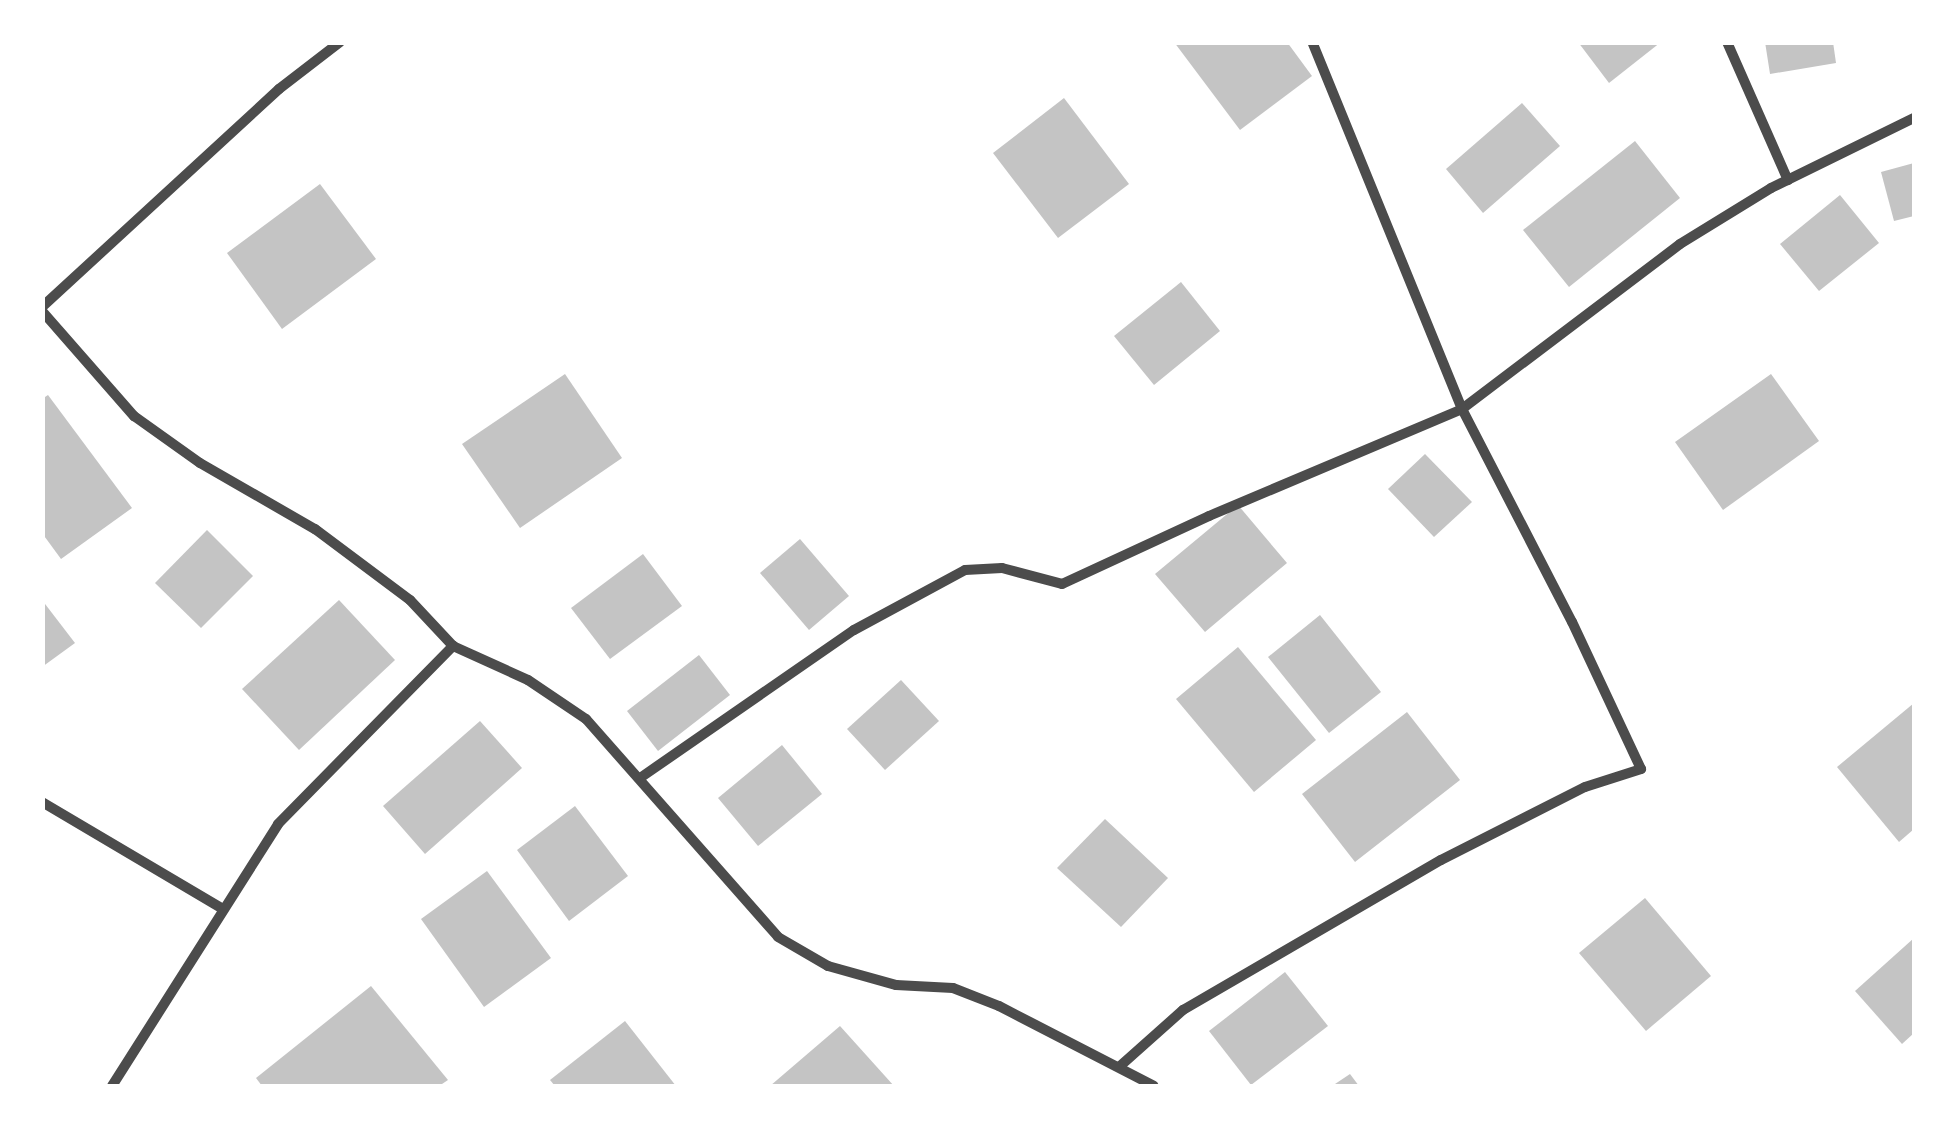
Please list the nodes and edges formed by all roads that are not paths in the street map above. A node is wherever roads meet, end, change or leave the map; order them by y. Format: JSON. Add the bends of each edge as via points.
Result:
{"nodes":[{"id":1,"x":340,"y":42,"type":"edge"},
{"id":2,"x":1312,"y":42,"type":"edge"},
{"id":3,"x":1727,"y":42,"type":"edge"},
{"id":4,"x":1914,"y":118,"type":"edge"},
{"id":5,"x":1788,"y":180,"type":"junction"},
{"id":6,"x":42,"y":309,"type":"edge"},
{"id":7,"x":1462,"y":410,"type":"junction"},
{"id":8,"x":453,"y":646,"type":"junction"},
{"id":9,"x":640,"y":778,"type":"junction"},
{"id":10,"x":43,"y":803,"type":"edge"},
{"id":11,"x":224,"y":909,"type":"junction"},
{"id":12,"x":1119,"y":1066,"type":"junction"},
{"id":13,"x":112,"y":1086,"type":"edge"},
{"id":14,"x":1154,"y":1086,"type":"edge"}],
"edges":[{"from":1,"to":6,"type":"street","via":[[279,89]]},
{"from":2,"to":7,"type":"street"},
{"from":3,"to":5,"type":"street"},
{"from":4,"to":5,"type":"street"},
{"from":5,"to":7,"type":"street","via":[[1680,244]]},
{"from":6,"to":8,"type":"street","via":[[134,416],[314,529],[410,600]]},
{"from":7,"to":9,"type":"street","via":[[1062,584],[1002,568],[965,570],[854,630]]},
{"from":7,"to":12,"type":"street","via":[[1641,770],[1585,786],[1442,860],[1182,1010]]},
{"from":8,"to":9,"type":"street","via":[[528,680],[586,718]]},
{"from":8,"to":11,"type":"street","via":[[278,824]]},
{"from":9,"to":12,"type":"street","via":[[778,937],[828,966],[896,985],[952,988]]},
{"from":10,"to":11,"type":"street"},
{"from":11,"to":13,"type":"street"},
{"from":12,"to":14,"type":"street"}]}
